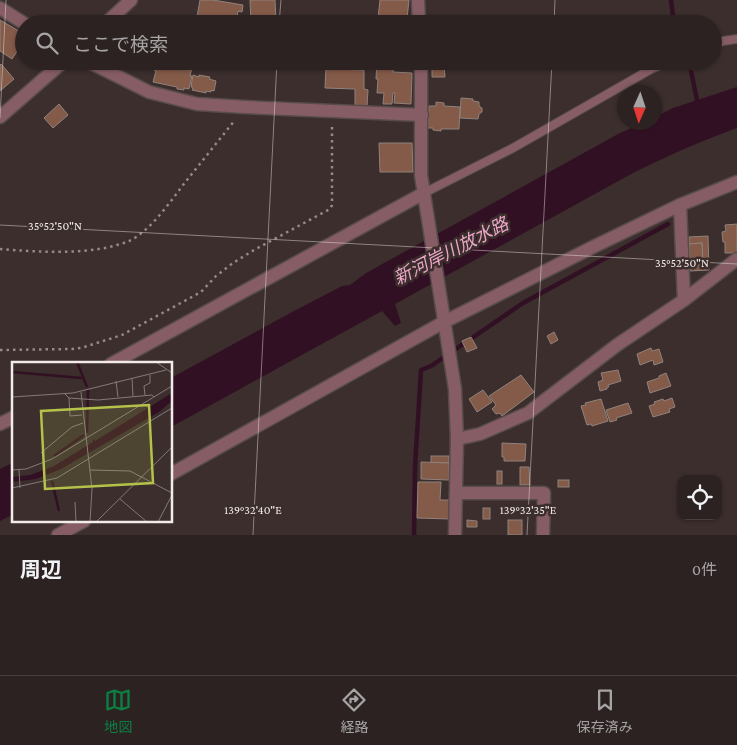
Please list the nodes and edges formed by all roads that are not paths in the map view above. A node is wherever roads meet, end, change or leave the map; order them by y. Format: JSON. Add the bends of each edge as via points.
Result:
{"nodes":[{"id":1,"x":131,"y":0,"type":"edge"},
{"id":2,"x":418,"y":0,"type":"edge"},
{"id":3,"x":0,"y":8,"type":"edge"},
{"id":4,"x":115,"y":15,"type":"edge"},
{"id":5,"x":419,"y":15,"type":"edge"},
{"id":6,"x":15,"y":18,"type":"edge"},
{"id":7,"x":737,"y":39,"type":"edge"},
{"id":8,"x":722,"y":41,"type":"edge"},
{"id":9,"x":54,"y":70,"type":"edge"},
{"id":10,"x":105,"y":70,"type":"edge"},
{"id":11,"x":421,"y":70,"type":"edge"},
{"id":12,"x":650,"y":70,"type":"edge"},
{"id":13,"x":422,"y":116,"type":"junction"},
{"id":14,"x":0,"y":117,"type":"edge"},
{"id":15,"x":737,"y":182,"type":"edge"},
{"id":16,"x":425,"y":198,"type":"junction"},
{"id":17,"x":680,"y":205,"type":"junction"},
{"id":18,"x":737,"y":259,"type":"edge"},
{"id":19,"x":684,"y":300,"type":"junction"},
{"id":20,"x":444,"y":318,"type":"junction"},
{"id":21,"x":115,"y":362,"type":"edge"},
{"id":22,"x":12,"y":418,"type":"edge"},
{"id":23,"x":0,"y":424,"type":"edge"},
{"id":24,"x":457,"y":439,"type":"junction"},
{"id":25,"x":172,"y":473,"type":"edge"},
{"id":26,"x":456,"y":494,"type":"junction"},
{"id":27,"x":82,"y":522,"type":"edge"},
{"id":28,"x":58,"y":535,"type":"edge"},
{"id":29,"x":455,"y":535,"type":"edge"},
{"id":30,"x":543,"y":535,"type":"edge"}],
"edges":[{"from":1,"to":4,"type":"street"},
{"from":2,"to":5,"type":"street"},
{"from":3,"to":6,"type":"street"},
{"from":7,"to":8,"type":"lane"},
{"from":9,"to":14,"type":"street"},
{"from":10,"to":13,"type":"street","via":[[149,92],[197,104]]},
{"from":11,"to":13,"type":"street"},
{"from":12,"to":16,"type":"lane"},
{"from":13,"to":16,"type":"street","via":[[420,154]]},
{"from":15,"to":17,"type":"street"},
{"from":16,"to":20,"type":"street"},
{"from":16,"to":21,"type":"street"},
{"from":17,"to":19,"type":"street"},
{"from":17,"to":20,"type":"street"},
{"from":18,"to":19,"type":"street"},
{"from":19,"to":24,"type":"street","via":[[617,345],[528,413],[480,434]]},
{"from":20,"to":24,"type":"street","via":[[455,389]]},
{"from":20,"to":25,"type":"street"},
{"from":22,"to":23,"type":"street"},
{"from":24,"to":26,"type":"street"},
{"from":26,"to":29,"type":"street"},
{"from":26,"to":30,"type":"street","via":[[544,492]]},
{"from":27,"to":28,"type":"street"}]}
